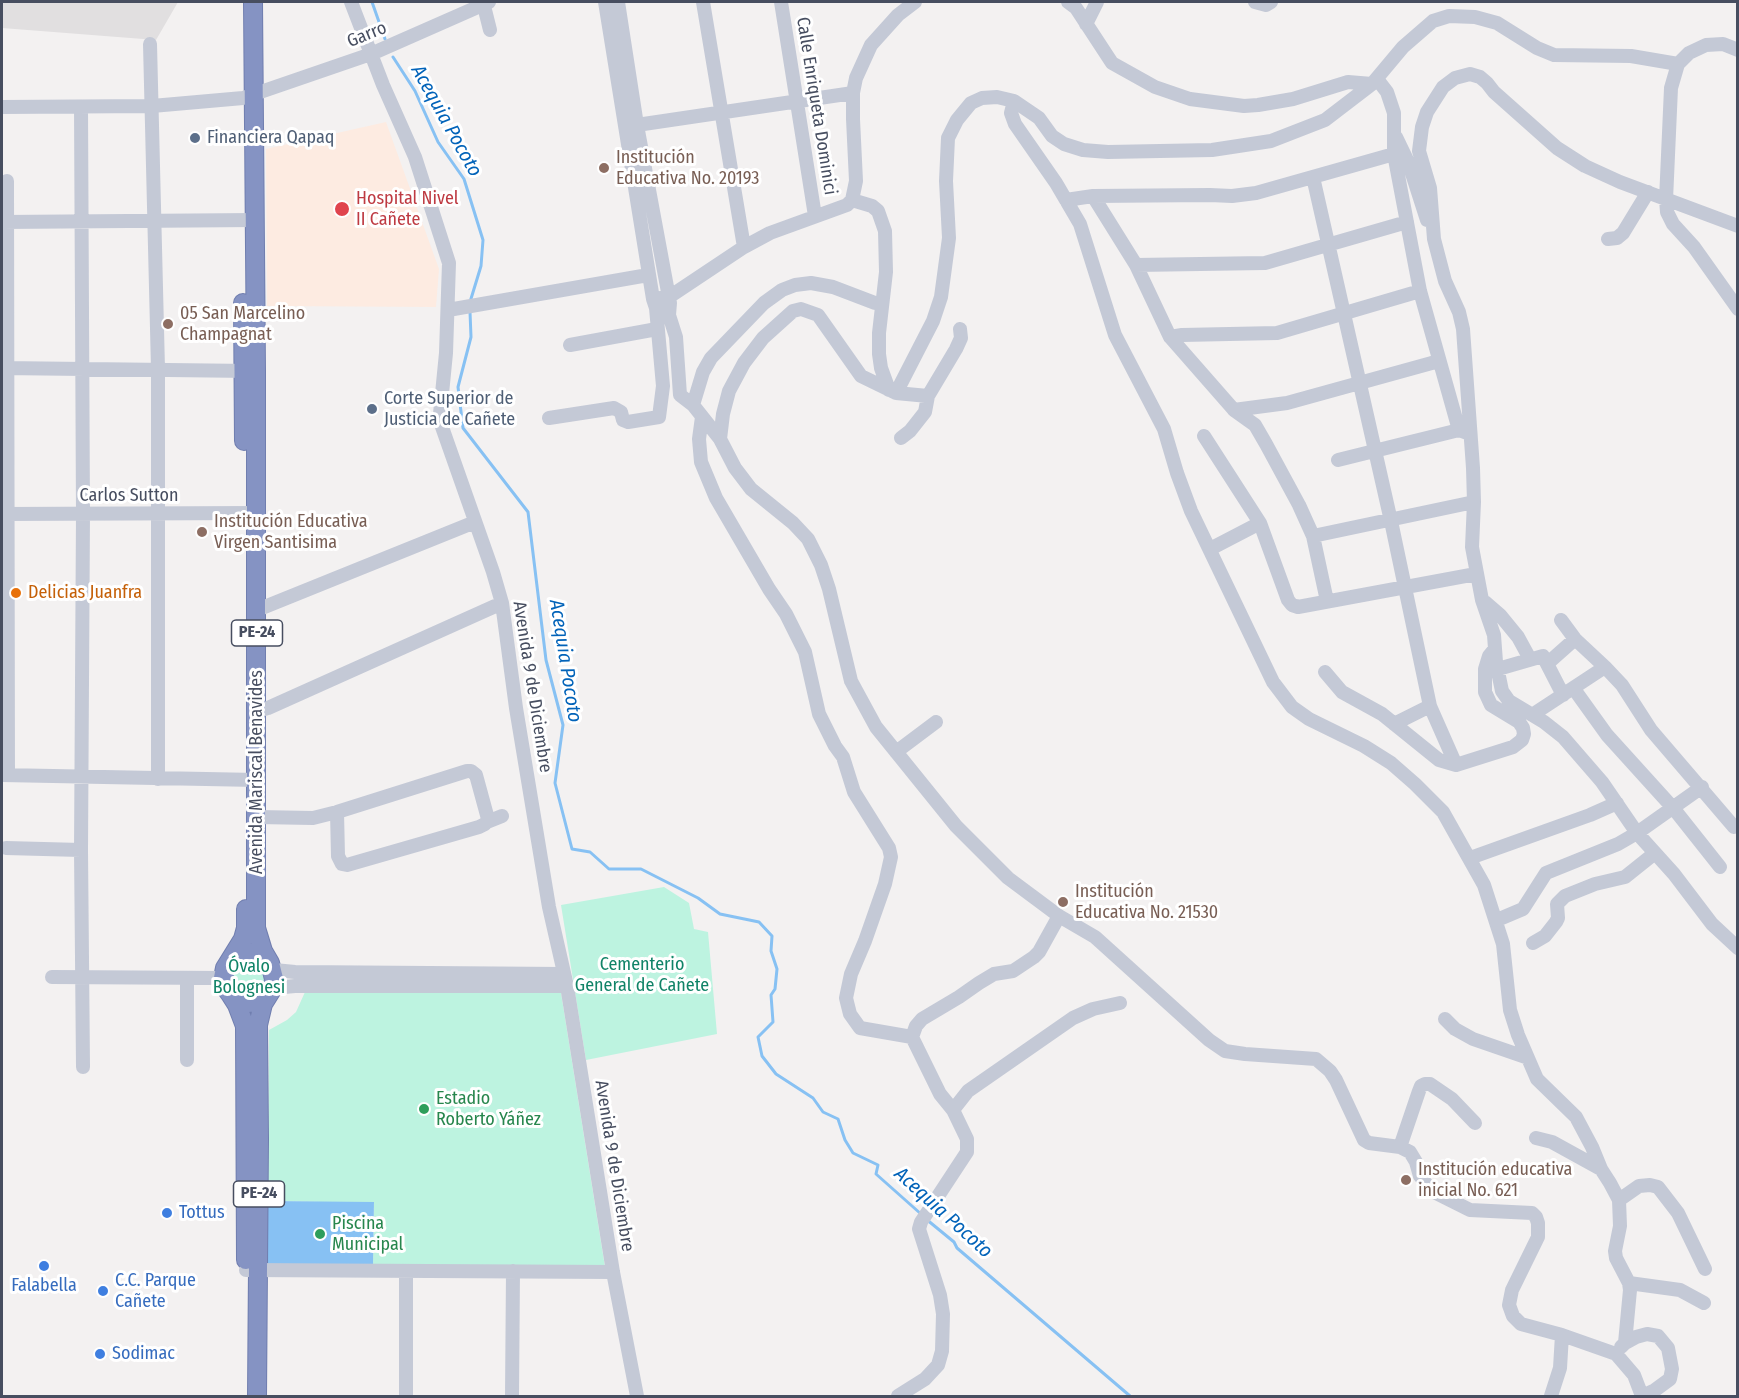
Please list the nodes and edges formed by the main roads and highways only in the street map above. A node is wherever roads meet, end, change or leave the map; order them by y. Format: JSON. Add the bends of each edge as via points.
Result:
{"nodes":[{"id":1,"x":242,"y":2,"type":"edge"},
{"id":2,"x":253,"y":2,"type":"edge"},
{"id":3,"x":248,"y":96,"type":"junction"},
{"id":4,"x":250,"y":513,"type":"junction"},
{"id":5,"x":251,"y":780,"type":"junction"},
{"id":6,"x":230,"y":960,"type":"junction"},
{"id":7,"x":271,"y":979,"type":"junction"},
{"id":8,"x":227,"y":986,"type":"junction"},
{"id":9,"x":252,"y":1270,"type":"junction"},
{"id":10,"x":246,"y":1396,"type":"edge"},
{"id":11,"x":257,"y":1396,"type":"edge"}],
"edges":[{"from":1,"to":3,"type":"highway","name":"Avenida Mariscal Benavides","number":"PE-24"},
{"from":2,"to":3,"type":"highway","name":"Avenida Mariscal Benavides","number":"PE-24"},
{"from":3,"to":4,"type":"highway","name":"Avenida Mariscal Benavides","number":"PE-24"},
{"from":4,"to":5,"type":"highway","name":"Avenida Mariscal Benavides","number":"PE-24"},
{"from":4,"to":5,"type":"highway","name":"Avenida Mariscal Benavides","number":"PE-24","via":[[256,610]]},
{"from":5,"to":6,"type":"highway","name":"Avenida Mariscal Benavides","number":"PE-24","via":[[246,928]]},
{"from":5,"to":7,"type":"highway","name":"Avenida Mariscal Benavides","number":"PE-24","via":[[257,817],[256,928]]},
{"from":6,"to":7,"type":"highway","via":[[238,954],[256,953],[264,957]]},
{"from":6,"to":8,"type":"highway","via":[[225,968]]},
{"from":7,"to":8,"type":"highway","via":[[260,1001],[249,1003],[238,1001]]},
{"from":7,"to":9,"type":"highway","number":"PE-24","via":[[258,1025],[260,1139]]},
{"from":8,"to":9,"type":"highway","number":"PE-24","via":[[245,1026]]},
{"from":9,"to":10,"type":"highway","number":"PE-24"},
{"from":9,"to":11,"type":"highway","number":"PE-24"}]}
